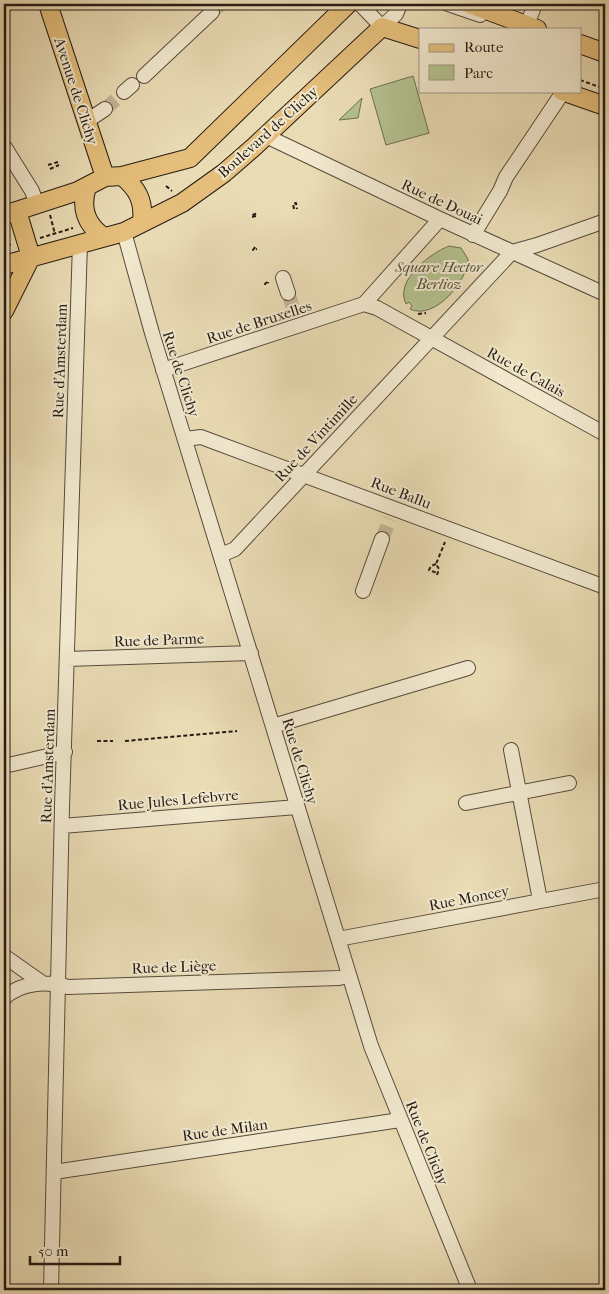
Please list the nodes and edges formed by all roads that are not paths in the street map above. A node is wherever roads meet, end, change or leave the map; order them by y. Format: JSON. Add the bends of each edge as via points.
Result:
{"nodes":[{"id":1,"x":48,"y":4,"type":"edge"},
{"id":2,"x":348,"y":4,"type":"edge"},
{"id":3,"x":360,"y":4,"type":"edge"},
{"id":4,"x":400,"y":4,"type":"edge"},
{"id":5,"x":448,"y":4,"type":"edge"},
{"id":6,"x":470,"y":4,"type":"edge"},
{"id":7,"x":535,"y":4,"type":"edge"},
{"id":8,"x":212,"y":12,"type":"tunnel mouth"},
{"id":9,"x":382,"y":27,"type":"junction"},
{"id":10,"x":528,"y":28,"type":"edge"},
{"id":11,"x":419,"y":34,"type":"edge"},
{"id":12,"x":419,"y":40,"type":"edge"},
{"id":13,"x":582,"y":45,"type":"edge"},
{"id":14,"x":582,"y":52,"type":"edge"},
{"id":15,"x":605,"y":53,"type":"edge"},
{"id":16,"x":605,"y":60,"type":"edge"},
{"id":17,"x":144,"y":76,"type":"dead end"},
{"id":18,"x":582,"y":90,"type":"edge"},
{"id":19,"x":562,"y":92,"type":"edge"},
{"id":20,"x":566,"y":92,"type":"edge"},
{"id":21,"x":605,"y":98,"type":"edge"},
{"id":22,"x":605,"y":106,"type":"edge"},
{"id":23,"x":105,"y":108,"type":"tunnel mouth"},
{"id":24,"x":93,"y":116,"type":"dead end"},
{"id":25,"x":266,"y":136,"type":"junction"},
{"id":26,"x":4,"y":146,"type":"edge"},
{"id":27,"x":113,"y":177,"type":"junction"},
{"id":28,"x":87,"y":187,"type":"junction"},
{"id":29,"x":42,"y":208,"type":"junction"},
{"id":30,"x":10,"y":213,"type":"edge"},
{"id":31,"x":440,"y":219,"type":"junction"},
{"id":32,"x":605,"y":221,"type":"edge"},
{"id":33,"x":142,"y":222,"type":"junction"},
{"id":34,"x":124,"y":232,"type":"junction"},
{"id":35,"x":473,"y":235,"type":"junction"},
{"id":36,"x":76,"y":236,"type":"junction"},
{"id":37,"x":104,"y":237,"type":"junction"},
{"id":38,"x":33,"y":248,"type":"junction"},
{"id":39,"x":512,"y":252,"type":"junction"},
{"id":40,"x":4,"y":265,"type":"edge"},
{"id":41,"x":283,"y":278,"type":"dead end"},
{"id":42,"x":288,"y":293,"type":"tunnel mouth"},
{"id":43,"x":605,"y":294,"type":"edge"},
{"id":44,"x":364,"y":304,"type":"junction"},
{"id":45,"x":4,"y":310,"type":"edge"},
{"id":46,"x":431,"y":339,"type":"junction"},
{"id":47,"x":163,"y":370,"type":"junction"},
{"id":48,"x":605,"y":434,"type":"edge"},
{"id":49,"x":185,"y":439,"type":"junction"},
{"id":50,"x":302,"y":475,"type":"junction"},
{"id":51,"x":382,"y":539,"type":"tunnel mouth"},
{"id":52,"x":221,"y":555,"type":"junction"},
{"id":53,"x":605,"y":586,"type":"edge"},
{"id":54,"x":364,"y":591,"type":"dead end"},
{"id":55,"x":251,"y":653,"type":"junction"},
{"id":56,"x":67,"y":659,"type":"junction"},
{"id":57,"x":468,"y":668,"type":"dead end"},
{"id":58,"x":273,"y":726,"type":"junction"},
{"id":59,"x":511,"y":750,"type":"dead end"},
{"id":60,"x":65,"y":752,"type":"junction"},
{"id":61,"x":4,"y":766,"type":"edge"},
{"id":62,"x":569,"y":783,"type":"dead end"},
{"id":63,"x":519,"y":792,"type":"junction"},
{"id":64,"x":466,"y":802,"type":"dead end"},
{"id":65,"x":297,"y":807,"type":"junction"},
{"id":66,"x":62,"y":826,"type":"junction"},
{"id":67,"x":605,"y":889,"type":"edge"},
{"id":68,"x":540,"y":900,"type":"junction"},
{"id":69,"x":338,"y":939,"type":"junction"},
{"id":70,"x":4,"y":956,"type":"edge"},
{"id":71,"x":349,"y":976,"type":"junction"},
{"id":72,"x":41,"y":982,"type":"junction"},
{"id":73,"x":59,"y":984,"type":"junction"},
{"id":74,"x":4,"y":998,"type":"edge"},
{"id":75,"x":400,"y":1120,"type":"junction"},
{"id":76,"x":54,"y":1172,"type":"junction"},
{"id":77,"x":51,"y":1290,"type":"edge"},
{"id":78,"x":468,"y":1290,"type":"edge"}],
"edges":[{"from":1,"to":27,"type":"main road","name":"Avenue de Clichy","via":[[84,121]]},
{"from":2,"to":27,"type":"main road","via":[[190,158]]},
{"from":3,"to":9,"type":"street"},
{"from":4,"to":9,"type":"street","name":"Boulevard de Clichy","via":[[396,14]]},
{"from":5,"to":10,"type":"street"},
{"from":6,"to":10,"type":"main road"},
{"from":7,"to":10,"type":"street"},
{"from":8,"to":17,"type":"street"},
{"from":9,"to":11,"type":"street"},
{"from":9,"to":12,"type":"main road"},
{"from":9,"to":25,"type":"main road","name":"Boulevard de Clichy"},
{"from":13,"to":15,"type":"main road"},
{"from":14,"to":16,"type":"street"},
{"from":18,"to":21,"type":"street"},
{"from":19,"to":35,"type":"street","via":[[506,176]]},
{"from":20,"to":22,"type":"main road"},
{"from":23,"to":24,"type":"street"},
{"from":25,"to":31,"type":"street","name":"Rue de Douai"},
{"from":25,"to":33,"type":"main road","name":"Boulevard de Clichy","via":[[224,173],[182,203]]},
{"from":26,"to":29,"type":"street"},
{"from":27,"to":28,"type":"main road"},
{"from":27,"to":33,"type":"main road","via":[[135,187],[142,200]]},
{"from":28,"to":29,"type":"main road"},
{"from":28,"to":37,"type":"main road","via":[[83,198],[89,223]]},
{"from":29,"to":30,"type":"main road"},
{"from":30,"to":38,"type":"main road"},
{"from":31,"to":35,"type":"street","name":"Rue de Douai"},
{"from":31,"to":44,"type":"street"},
{"from":32,"to":39,"type":"street"},
{"from":33,"to":34,"type":"main road"},
{"from":34,"to":37,"type":"main road"},
{"from":34,"to":47,"type":"street","name":"Rue de Clichy"},
{"from":35,"to":39,"type":"street","name":"Rue de Douai"},
{"from":36,"to":37,"type":"main road"},
{"from":36,"to":38,"type":"main road"},
{"from":36,"to":56,"type":"street","name":"Rue d'Amsterdam"},
{"from":38,"to":40,"type":"main road"},
{"from":38,"to":45,"type":"main road"},
{"from":39,"to":43,"type":"street","name":"Rue de Douai"},
{"from":39,"to":46,"type":"street","name":"Rue de Vintimille"},
{"from":41,"to":42,"type":"street"},
{"from":44,"to":46,"type":"street","name":"Rue de Calais"},
{"from":44,"to":47,"type":"street","name":"Rue de Bruxelles","via":[[298,321]]},
{"from":46,"to":48,"type":"street","name":"Rue de Calais"},
{"from":46,"to":50,"type":"street","name":"Rue de Vintimille"},
{"from":47,"to":49,"type":"street","name":"Rue de Clichy"},
{"from":49,"to":50,"type":"street","name":"Rue Ballu","via":[[201,437]]},
{"from":49,"to":52,"type":"street","name":"Rue de Clichy"},
{"from":50,"to":52,"type":"street","name":"Rue de Vintimille","via":[[235,549]]},
{"from":50,"to":53,"type":"street","name":"Rue Ballu","via":[[392,514]]},
{"from":51,"to":54,"type":"street"},
{"from":52,"to":55,"type":"street","name":"Rue de Clichy"},
{"from":55,"to":56,"type":"street","name":"Rue de Parme"},
{"from":55,"to":58,"type":"street","name":"Rue de Clichy"},
{"from":56,"to":60,"type":"street","name":"Rue d'Amsterdam"},
{"from":57,"to":58,"type":"street"},
{"from":58,"to":65,"type":"street","name":"Rue de Clichy"},
{"from":59,"to":63,"type":"street"},
{"from":60,"to":61,"type":"street"},
{"from":60,"to":66,"type":"street","name":"Rue d'Amsterdam"},
{"from":62,"to":63,"type":"street"},
{"from":63,"to":64,"type":"street"},
{"from":63,"to":68,"type":"street"},
{"from":65,"to":66,"type":"street","name":"Rue Jules Lefebvre"},
{"from":65,"to":69,"type":"street","name":"Rue de Clichy"},
{"from":66,"to":73,"type":"street","name":"Rue d'Amsterdam"},
{"from":67,"to":68,"type":"street","name":"Rue Moncey"},
{"from":68,"to":69,"type":"street","name":"Rue Moncey"},
{"from":69,"to":71,"type":"street","name":"Rue de Clichy"},
{"from":70,"to":72,"type":"street"},
{"from":71,"to":73,"type":"street","name":"Rue de Liège","via":[[68,987]]},
{"from":71,"to":75,"type":"street","name":"Rue de Clichy","via":[[370,1046]]},
{"from":72,"to":73,"type":"street","name":"Rue de Liège"},
{"from":72,"to":74,"type":"street","name":"Rue de Liège","via":[[10,992]]},
{"from":73,"to":76,"type":"street","name":"Rue d'Amsterdam"},
{"from":75,"to":76,"type":"street","name":"Rue de Milan"},
{"from":75,"to":78,"type":"street","name":"Rue de Clichy"},
{"from":76,"to":77,"type":"street","name":"Rue d'Amsterdam"}]}
